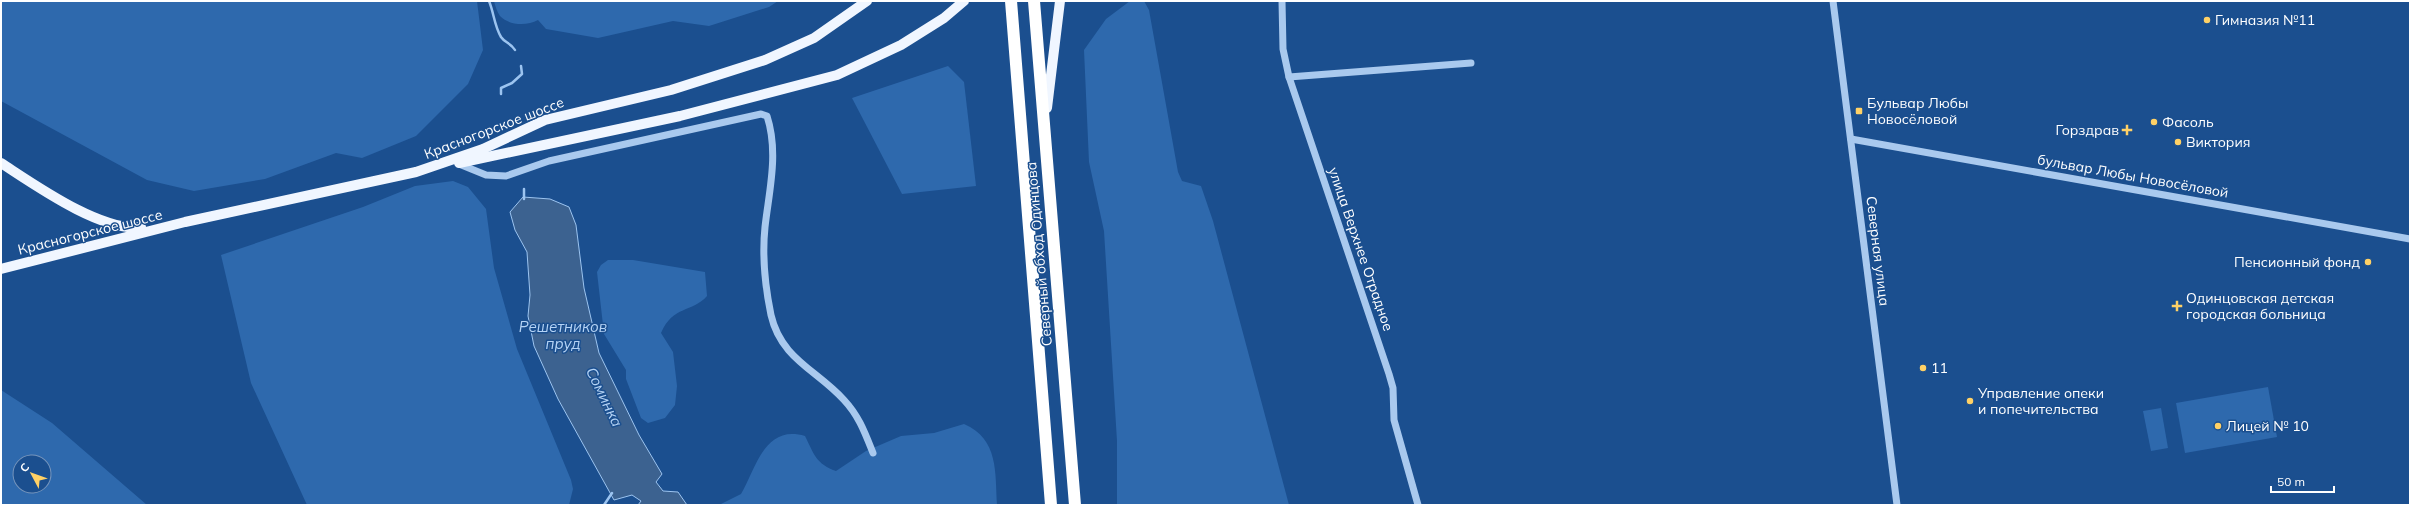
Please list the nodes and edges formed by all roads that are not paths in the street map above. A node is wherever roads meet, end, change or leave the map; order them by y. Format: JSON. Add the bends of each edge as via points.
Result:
{"nodes":[{"id":1,"x":866,"y":1,"type":"edge"},
{"id":2,"x":964,"y":1,"type":"edge"},
{"id":3,"x":1011,"y":1,"type":"edge"},
{"id":4,"x":1034,"y":1,"type":"edge"},
{"id":5,"x":1060,"y":1,"type":"edge"},
{"id":6,"x":1282,"y":1,"type":"edge"},
{"id":7,"x":1833,"y":1,"type":"edge"},
{"id":8,"x":1471,"y":63,"type":"dead end"},
{"id":9,"x":1289,"y":77,"type":"junction"},
{"id":10,"x":1851,"y":139,"type":"junction"},
{"id":11,"x":1,"y":163,"type":"edge"},
{"id":12,"x":459,"y":164,"type":"junction"},
{"id":13,"x":416,"y":172,"type":"junction"},
{"id":14,"x":1049,"y":192,"type":"junction"},
{"id":15,"x":185,"y":222,"type":"junction"},
{"id":16,"x":114,"y":225,"type":"junction"},
{"id":17,"x":2410,"y":239,"type":"edge"},
{"id":18,"x":107,"y":241,"type":"junction"},
{"id":19,"x":1,"y":269,"type":"edge"},
{"id":20,"x":873,"y":452,"type":"dead end"},
{"id":21,"x":1051,"y":505,"type":"edge"},
{"id":22,"x":1075,"y":505,"type":"edge"},
{"id":23,"x":1418,"y":505,"type":"edge"},
{"id":24,"x":1897,"y":505,"type":"edge"}],
"edges":[{"from":1,"to":13,"type":"main road","name":"Красногорское шоссе","via":[[814,38],[750,65],[671,90],[553,118],[477,151]]},
{"from":2,"to":12,"type":"main road","via":[[944,18],[901,45],[837,75],[680,116]]},
{"from":3,"to":21,"type":"highway","name":"Северный обход Одинцова"},
{"from":4,"to":14,"type":"highway","name":"Северный обход Одинцова"},
{"from":5,"to":14,"type":"main road","via":[[1048,92]]},
{"from":6,"to":9,"type":"street","name":"улица Верхнее Отрадное","via":[[1283,49]]},
{"from":7,"to":10,"type":"street","name":"Северная улица"},
{"from":8,"to":9,"type":"street"},
{"from":9,"to":23,"type":"street","name":"улица Верхнее Отрадное","via":[[1390,374],[1394,420]]},
{"from":10,"to":17,"type":"street","name":"бульвар Любы Новосёловой"},
{"from":10,"to":24,"type":"street","name":"Северная улица"},
{"from":11,"to":16,"type":"main road","name":"Красногорское шоссе","via":[[86,214]]},
{"from":12,"to":13,"type":"main road"},
{"from":12,"to":20,"type":"street","via":[[486,175],[506,176],[548,161],[761,114],[767,116],[773,146],[763,261],[771,315],[778,337],[791,353],[843,399],[862,423]]},
{"from":13,"to":15,"type":"main road","name":"Красногорское шоссе"},
{"from":14,"to":22,"type":"highway","name":"Северный обход Одинцова"},
{"from":15,"to":16,"type":"main road","name":"Красногорское шоссе","via":[[132,229]]},
{"from":15,"to":18,"type":"main road","name":"Красногорское шоссе"},
{"from":16,"to":18,"type":"main road","via":[[113,237]]},
{"from":18,"to":19,"type":"main road","name":"Красногорское шоссе"}]}
